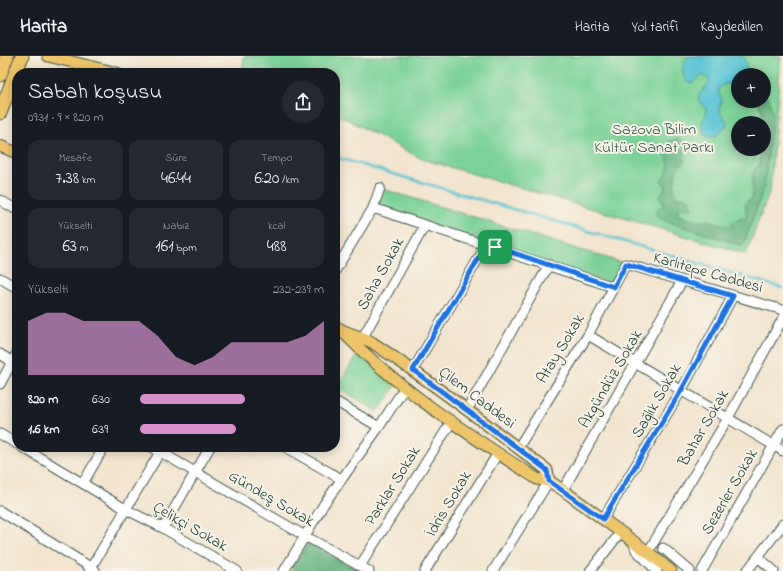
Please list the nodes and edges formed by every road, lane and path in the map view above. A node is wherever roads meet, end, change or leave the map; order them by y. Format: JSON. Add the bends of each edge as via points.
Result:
{"nodes":[{"id":1,"x":7,"y":56,"type":"edge"},
{"id":2,"x":22,"y":56,"type":"edge"},
{"id":3,"x":48,"y":56,"type":"edge"},
{"id":4,"x":18,"y":68,"type":"edge"},
{"id":5,"x":97,"y":68,"type":"edge"},
{"id":6,"x":0,"y":75,"type":"edge"},
{"id":7,"x":12,"y":85,"type":"edge"},
{"id":8,"x":0,"y":113,"type":"edge"},
{"id":9,"x":0,"y":146,"type":"edge"},
{"id":10,"x":12,"y":151,"type":"edge"},
{"id":11,"x":380,"y":188,"type":"dead end"},
{"id":12,"x":0,"y":200,"type":"edge"},
{"id":13,"x":12,"y":207,"type":"edge"},
{"id":14,"x":373,"y":208,"type":"junction"},
{"id":15,"x":425,"y":225,"type":"junction"},
{"id":16,"x":487,"y":244,"type":"junction"},
{"id":17,"x":340,"y":264,"type":"edge"},
{"id":18,"x":626,"y":264,"type":"joint"},
{"id":19,"x":549,"y":265,"type":"junction"},
{"id":20,"x":0,"y":278,"type":"edge"},
{"id":21,"x":682,"y":281,"type":"junction"},
{"id":22,"x":12,"y":285,"type":"edge"},
{"id":23,"x":614,"y":287,"type":"junction"},
{"id":24,"x":733,"y":296,"type":"junction"},
{"id":25,"x":783,"y":310,"type":"edge"},
{"id":26,"x":783,"y":318,"type":"edge"},
{"id":27,"x":340,"y":329,"type":"edge"},
{"id":28,"x":588,"y":335,"type":"junction"},
{"id":29,"x":364,"y":337,"type":"junction"},
{"id":30,"x":0,"y":354,"type":"edge"},
{"id":31,"x":12,"y":359,"type":"edge"},
{"id":32,"x":637,"y":364,"type":"junction"},
{"id":33,"x":12,"y":365,"type":"edge"},
{"id":34,"x":413,"y":370,"type":"junction"},
{"id":35,"x":0,"y":384,"type":"edge"},
{"id":36,"x":405,"y":387,"type":"junction"},
{"id":37,"x":681,"y":391,"type":"junction"},
{"id":38,"x":340,"y":403,"type":"edge"},
{"id":39,"x":467,"y":410,"type":"junction"},
{"id":40,"x":728,"y":418,"type":"junction"},
{"id":41,"x":452,"y":421,"type":"junction"},
{"id":42,"x":379,"y":427,"type":"junction"},
{"id":43,"x":783,"y":429,"type":"edge"},
{"id":44,"x":0,"y":434,"type":"edge"},
{"id":45,"x":12,"y":441,"type":"edge"},
{"id":46,"x":774,"y":447,"type":"junction"},
{"id":47,"x":518,"y":448,"type":"junction"},
{"id":48,"x":783,"y":451,"type":"edge"},
{"id":49,"x":30,"y":452,"type":"edge"},
{"id":50,"x":101,"y":452,"type":"edge"},
{"id":51,"x":161,"y":452,"type":"edge"},
{"id":52,"x":165,"y":452,"type":"edge"},
{"id":53,"x":207,"y":452,"type":"edge"},
{"id":54,"x":294,"y":452,"type":"edge"},
{"id":55,"x":498,"y":453,"type":"junction"},
{"id":56,"x":194,"y":472,"type":"junction"},
{"id":57,"x":341,"y":479,"type":"junction"},
{"id":58,"x":549,"y":481,"type":"junction"},
{"id":59,"x":83,"y":483,"type":"junction"},
{"id":60,"x":564,"y":490,"type":"junction"},
{"id":61,"x":127,"y":510,"type":"junction"},
{"id":62,"x":0,"y":511,"type":"edge"},
{"id":63,"x":603,"y":519,"type":"junction"},
{"id":64,"x":783,"y":524,"type":"edge"},
{"id":65,"x":163,"y":528,"type":"junction"},
{"id":66,"x":621,"y":532,"type":"junction"},
{"id":67,"x":305,"y":536,"type":"junction"},
{"id":68,"x":633,"y":541,"type":"junction"},
{"id":69,"x":663,"y":548,"type":"dead end"},
{"id":70,"x":650,"y":553,"type":"junction"},
{"id":71,"x":758,"y":557,"type":"junction"},
{"id":72,"x":360,"y":566,"type":"junction"},
{"id":73,"x":92,"y":570,"type":"edge"},
{"id":74,"x":237,"y":571,"type":"edge"},
{"id":75,"x":284,"y":571,"type":"edge"},
{"id":76,"x":369,"y":571,"type":"edge"},
{"id":77,"x":425,"y":571,"type":"edge"},
{"id":78,"x":493,"y":571,"type":"edge"},
{"id":79,"x":590,"y":571,"type":"edge"},
{"id":80,"x":657,"y":571,"type":"edge"},
{"id":81,"x":671,"y":571,"type":"edge"},
{"id":82,"x":690,"y":571,"type":"edge"},
{"id":83,"x":702,"y":571,"type":"edge"},
{"id":84,"x":747,"y":571,"type":"edge"},
{"id":85,"x":774,"y":571,"type":"edge"}],
"edges":[{"from":1,"to":6,"type":"highway"},
{"from":2,"to":4,"type":"highway"},
{"from":3,"to":5,"type":"main road"},
{"from":7,"to":8,"type":"highway"},
{"from":9,"to":10,"type":"main road"},
{"from":11,"to":14,"type":"street"},
{"from":12,"to":13,"type":"street"},
{"from":14,"to":15,"type":"street"},
{"from":14,"to":17,"type":"street"},
{"from":15,"to":16,"type":"street"},
{"from":15,"to":29,"type":"street","name":"Saha Sokak"},
{"from":16,"to":19,"type":"street"},
{"from":16,"to":34,"type":"street"},
{"from":18,"to":21,"type":"street","name":"Karlıtepe Caddesi"},
{"from":18,"to":23,"type":"street","name":"Atay Sokak"},
{"from":19,"to":23,"type":"street"},
{"from":19,"to":39,"type":"street"},
{"from":20,"to":22,"type":"street"},
{"from":21,"to":24,"type":"street","name":"Karlıtepe Caddesi"},
{"from":21,"to":32,"type":"street","name":"Akgündüz Sokak"},
{"from":23,"to":28,"type":"street","name":"Atay Sokak"},
{"from":24,"to":25,"type":"street","name":"Karlıtepe Caddesi"},
{"from":24,"to":37,"type":"street","name":"Sağlık Sokak"},
{"from":26,"to":40,"type":"street","name":"Bahar Sokak"},
{"from":27,"to":29,"type":"main road","name":"Çilem Caddesi"},
{"from":27,"to":36,"type":"main road"},
{"from":28,"to":32,"type":"street"},
{"from":28,"to":47,"type":"street","name":"Atay Sokak"},
{"from":29,"to":34,"type":"main road","name":"Çilem Caddesi"},
{"from":30,"to":31,"type":"street"},
{"from":32,"to":37,"type":"street"},
{"from":32,"to":60,"type":"street","name":"Akgündüz Sokak"},
{"from":33,"to":35,"type":"street"},
{"from":34,"to":39,"type":"main road","name":"Çilem Caddesi"},
{"from":36,"to":41,"type":"main road"},
{"from":36,"to":42,"type":"street"},
{"from":37,"to":40,"type":"street"},
{"from":37,"to":63,"type":"street","name":"Sağlık Sokak"},
{"from":38,"to":42,"type":"street"},
{"from":39,"to":47,"type":"main road","name":"Çilem Caddesi"},
{"from":40,"to":46,"type":"street"},
{"from":40,"to":70,"type":"street","name":"Bahar Sokak"},
{"from":41,"to":55,"type":"main road"},
{"from":41,"to":72,"type":"street","name":"Parklar Sokak"},
{"from":42,"to":57,"type":"street"},
{"from":43,"to":46,"type":"street","name":"Sezerler Sokak"},
{"from":44,"to":45,"type":"street"},
{"from":46,"to":48,"type":"street"},
{"from":46,"to":83,"type":"street","name":"Sezerler Sokak"},
{"from":47,"to":58,"type":"main road","name":"Çilem Caddesi","via":[[547,470]]},
{"from":49,"to":59,"type":"street","name":"Çelikçi Sokak"},
{"from":50,"to":59,"type":"street"},
{"from":51,"to":61,"type":"street"},
{"from":52,"to":56,"type":"street","name":"Gündeş Sokak"},
{"from":53,"to":56,"type":"street"},
{"from":54,"to":57,"type":"street"},
{"from":55,"to":58,"type":"main road","via":[[537,479]]},
{"from":55,"to":77,"type":"street","name":"İdris Sokak"},
{"from":56,"to":65,"type":"street"},
{"from":56,"to":67,"type":"street","name":"Gündeş Sokak"},
{"from":57,"to":67,"type":"street"},
{"from":58,"to":60,"type":"main road"},
{"from":58,"to":78,"type":"street"},
{"from":59,"to":61,"type":"street","name":"Çelikçi Sokak"},
{"from":60,"to":63,"type":"main road"},
{"from":61,"to":65,"type":"street","name":"Çelikçi Sokak"},
{"from":61,"to":73,"type":"street"},
{"from":62,"to":73,"type":"street"},
{"from":63,"to":66,"type":"main road"},
{"from":64,"to":71,"type":"street"},
{"from":65,"to":74,"type":"street","name":"Çelikçi Sokak"},
{"from":66,"to":68,"type":"main road"},
{"from":66,"to":79,"type":"street"},
{"from":67,"to":72,"type":"street","name":"Gündeş Sokak"},
{"from":67,"to":75,"type":"street"},
{"from":68,"to":70,"type":"main road"},
{"from":68,"to":80,"type":"street","via":[[636,550]]},
{"from":69,"to":82,"type":"street"},
{"from":70,"to":81,"type":"main road"},
{"from":71,"to":84,"type":"street"},
{"from":71,"to":85,"type":"street"},
{"from":72,"to":76,"type":"street","name":"Gündeş Sokak"}]}
